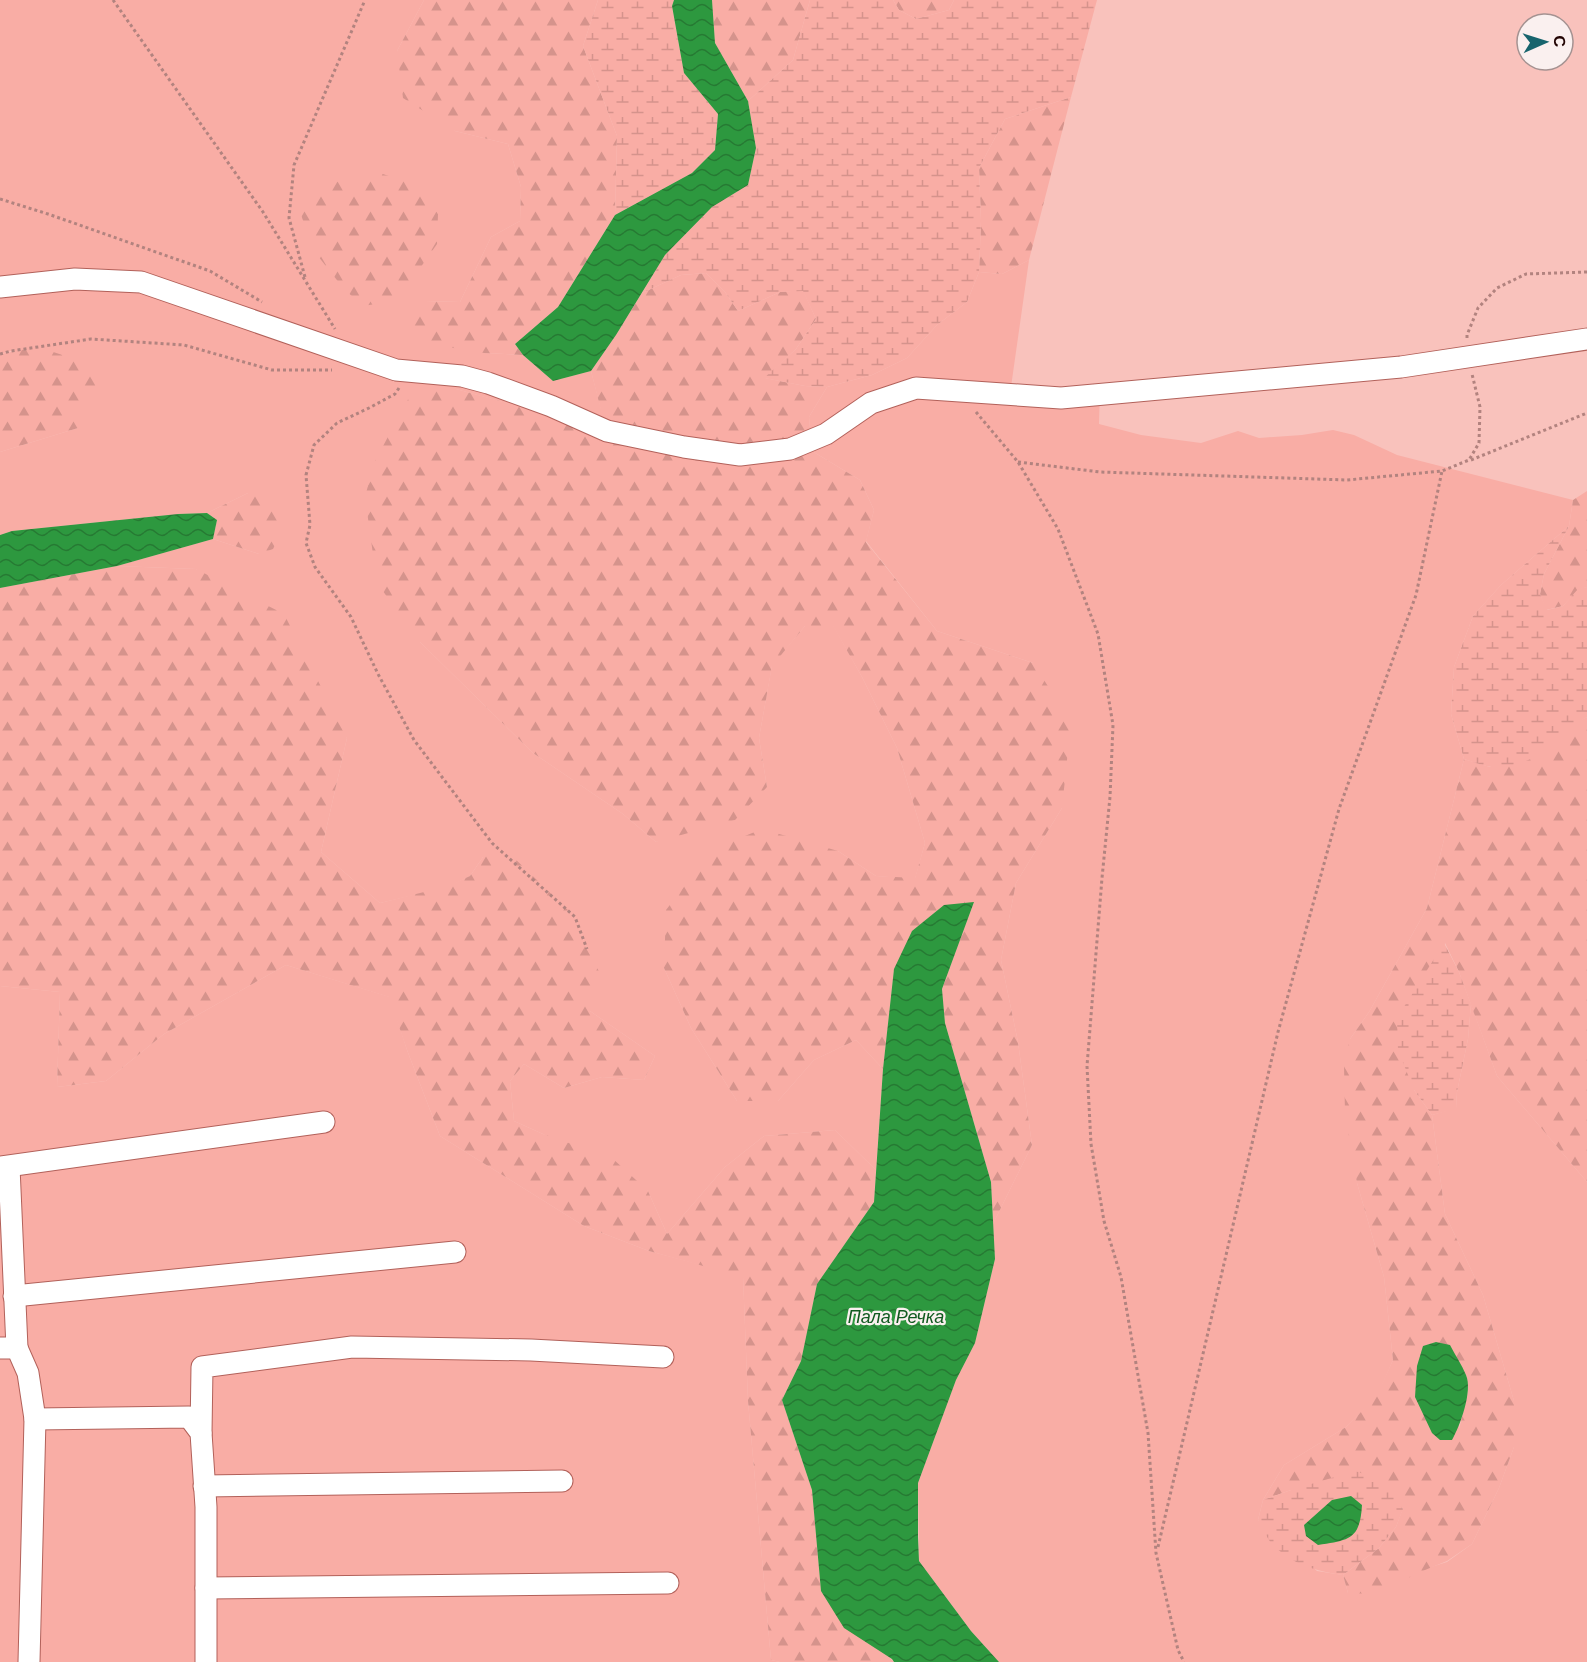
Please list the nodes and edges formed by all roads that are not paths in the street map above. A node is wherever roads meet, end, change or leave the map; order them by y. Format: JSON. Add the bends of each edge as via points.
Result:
{"nodes":[{"id":1,"x":0,"y":287,"type":"edge"},
{"id":2,"x":1587,"y":339,"type":"edge"},
{"id":3,"x":324,"y":1122,"type":"dead end"},
{"id":4,"x":4,"y":1167,"type":"edge"},
{"id":5,"x":455,"y":1252,"type":"dead end"},
{"id":6,"x":14,"y":1296,"type":"junction"},
{"id":7,"x":8,"y":1348,"type":"edge"},
{"id":8,"x":663,"y":1357,"type":"dead end"},
{"id":9,"x":35,"y":1419,"type":"junction"},
{"id":10,"x":201,"y":1433,"type":"junction"},
{"id":11,"x":562,"y":1482,"type":"dead end"},
{"id":12,"x":204,"y":1486,"type":"junction"},
{"id":13,"x":668,"y":1583,"type":"dead end"},
{"id":14,"x":206,"y":1588,"type":"junction"},
{"id":15,"x":29,"y":1662,"type":"edge"},
{"id":16,"x":206,"y":1662,"type":"edge"}],
"edges":[{"from":1,"to":2,"type":"street","via":[[75,279],[141,282],[346,362],[462,376],[552,406],[607,430],[740,455],[790,449],[826,434],[871,403],[916,388],[1061,398],[1389,368]]},
{"from":3,"to":4,"type":"street"},
{"from":4,"to":6,"type":"street"},
{"from":5,"to":6,"type":"street"},
{"from":6,"to":7,"type":"street"},
{"from":7,"to":9,"type":"street","via":[[28,1373]]},
{"from":8,"to":10,"type":"street","via":[[352,1347],[201,1367]]},
{"from":9,"to":10,"type":"street","via":[[189,1417]]},
{"from":9,"to":15,"type":"street"},
{"from":10,"to":12,"type":"street"},
{"from":11,"to":12,"type":"street"},
{"from":12,"to":14,"type":"street"},
{"from":13,"to":14,"type":"street"},
{"from":14,"to":16,"type":"street"}]}
